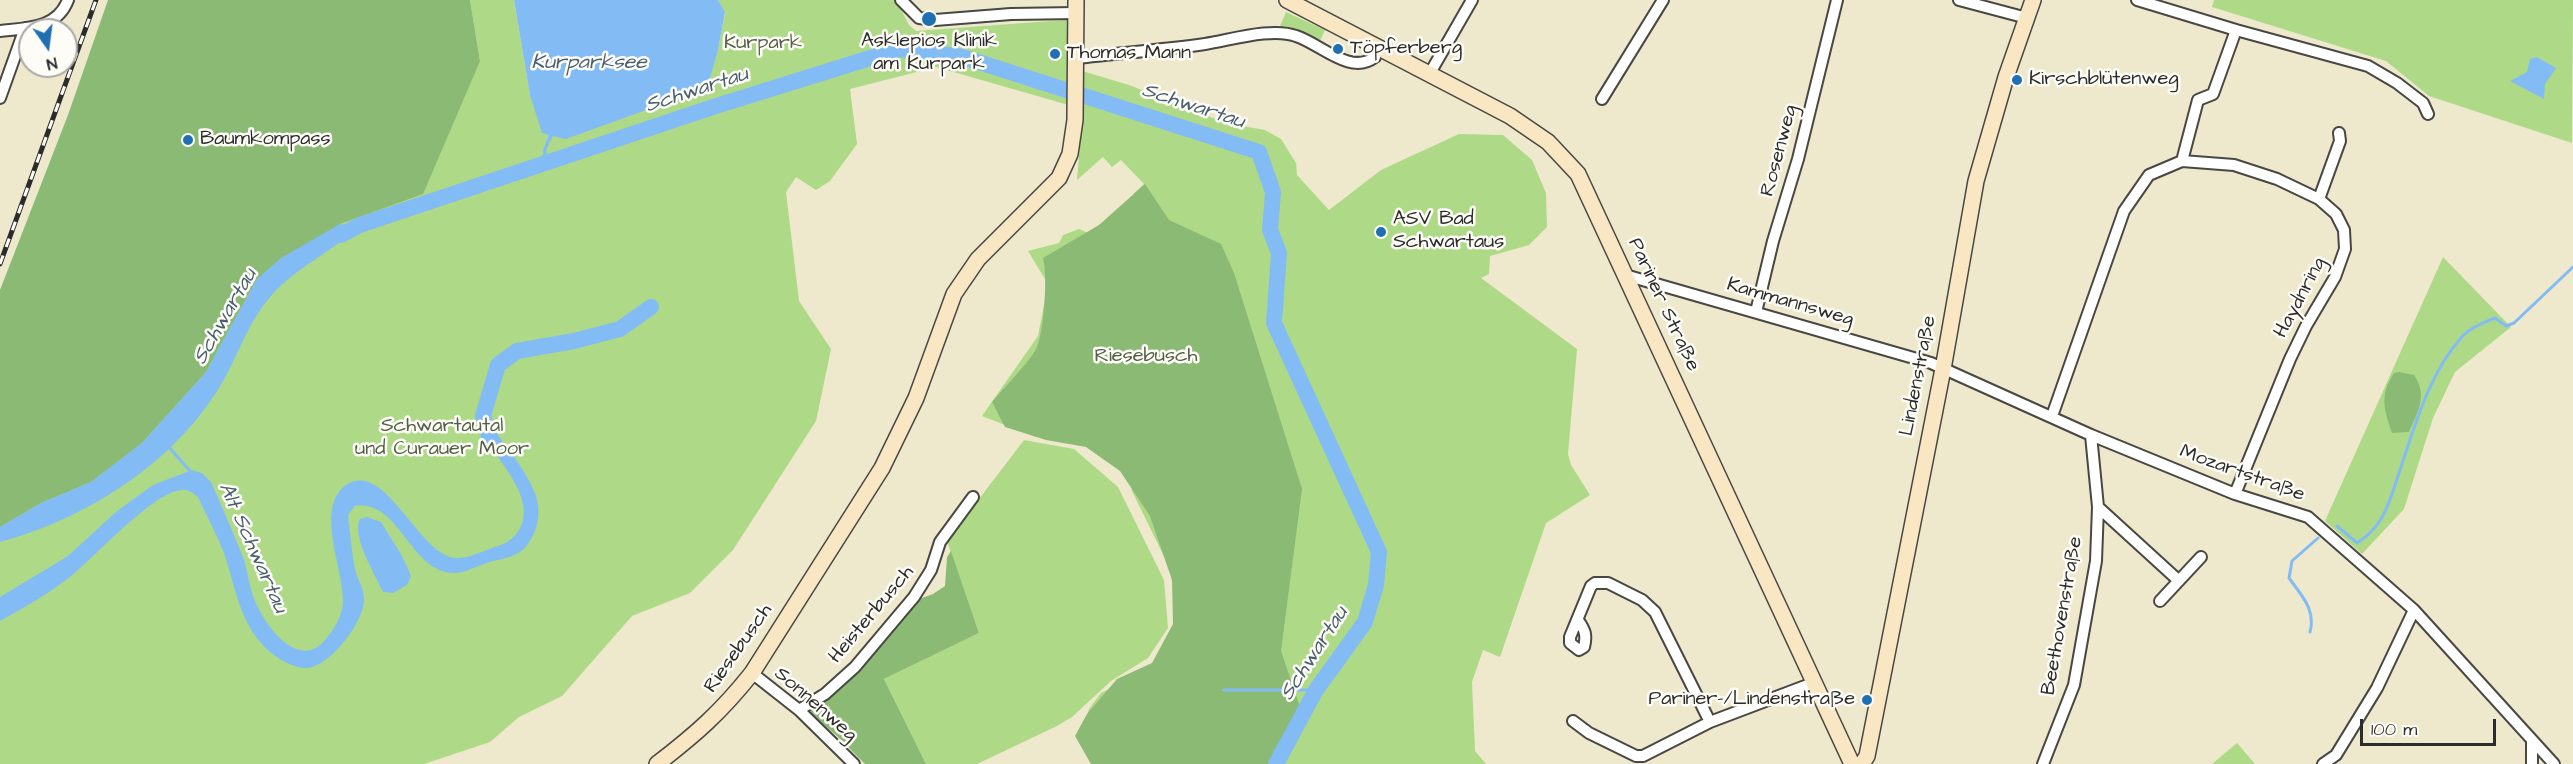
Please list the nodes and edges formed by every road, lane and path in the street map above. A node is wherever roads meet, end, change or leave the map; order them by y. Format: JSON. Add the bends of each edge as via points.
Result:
{"nodes":[{"id":1,"x":68,"y":0,"type":"edge"},
{"id":2,"x":901,"y":0,"type":"edge"},
{"id":3,"x":1287,"y":0,"type":"edge"},
{"id":4,"x":1472,"y":0,"type":"edge"},
{"id":5,"x":1663,"y":0,"type":"edge"},
{"id":6,"x":1837,"y":0,"type":"edge"},
{"id":7,"x":1959,"y":0,"type":"edge"},
{"id":8,"x":2032,"y":0,"type":"edge"},
{"id":9,"x":2137,"y":0,"type":"edge"},
{"id":10,"x":2170,"y":5,"type":"edge"},
{"id":11,"x":1076,"y":6,"type":"edge"},
{"id":12,"x":58,"y":18,"type":"edge"},
{"id":13,"x":2027,"y":18,"type":"junction"},
{"id":14,"x":18,"y":29,"type":"edge"},
{"id":15,"x":2236,"y":30,"type":"junction"},
{"id":16,"x":0,"y":31,"type":"edge"},
{"id":17,"x":18,"y":48,"type":"edge"},
{"id":18,"x":1375,"y":57,"type":"dead end"},
{"id":19,"x":1077,"y":58,"type":"junction"},
{"id":20,"x":1430,"y":73,"type":"junction"},
{"id":21,"x":0,"y":98,"type":"edge"},
{"id":22,"x":1602,"y":99,"type":"dead end"},
{"id":23,"x":2428,"y":114,"type":"dead end"},
{"id":24,"x":2339,"y":134,"type":"dead end"},
{"id":25,"x":2182,"y":161,"type":"junction"},
{"id":26,"x":2319,"y":199,"type":"junction"},
{"id":27,"x":1625,"y":275,"type":"junction"},
{"id":28,"x":1756,"y":312,"type":"junction"},
{"id":29,"x":1943,"y":369,"type":"junction"},
{"id":30,"x":2052,"y":416,"type":"junction"},
{"id":31,"x":2091,"y":435,"type":"junction"},
{"id":32,"x":2235,"y":494,"type":"junction"},
{"id":33,"x":973,"y":497,"type":"dead end"},
{"id":34,"x":2098,"y":507,"type":"junction"},
{"id":35,"x":2201,"y":557,"type":"dead end"},
{"id":36,"x":2178,"y":580,"type":"junction"},
{"id":37,"x":2160,"y":601,"type":"dead end"},
{"id":38,"x":2414,"y":610,"type":"junction"},
{"id":39,"x":1578,"y":620,"type":"dead end"},
{"id":40,"x":752,"y":674,"type":"junction"},
{"id":41,"x":1813,"y":683,"type":"junction"},
{"id":42,"x":799,"y":710,"type":"junction"},
{"id":43,"x":1572,"y":721,"type":"dead end"},
{"id":44,"x":1710,"y":722,"type":"junction"},
{"id":45,"x":2532,"y":742,"type":"junction"},
{"id":46,"x":657,"y":764,"type":"edge"},
{"id":47,"x":854,"y":764,"type":"edge"},
{"id":48,"x":1852,"y":764,"type":"edge"},
{"id":49,"x":1862,"y":764,"type":"edge"},
{"id":50,"x":2043,"y":764,"type":"edge"},
{"id":51,"x":2323,"y":764,"type":"edge"},
{"id":52,"x":2532,"y":764,"type":"edge"},
{"id":53,"x":2554,"y":764,"type":"edge"}],
"edges":[{"from":1,"to":12,"type":"street"},
{"from":2,"to":11,"type":"street","via":[[919,18],[935,20]]},
{"from":3,"to":20,"type":"street","name":"Pariner Straße"},
{"from":4,"to":20,"type":"street"},
{"from":5,"to":22,"type":"street"},
{"from":6,"to":28,"type":"street","name":"Rosenweg"},
{"from":7,"to":13,"type":"street"},
{"from":8,"to":13,"type":"street","name":"Lindenstraße"},
{"from":9,"to":10,"type":"street"},
{"from":10,"to":15,"type":"street"},
{"from":11,"to":19,"type":"street"},
{"from":13,"to":29,"type":"street","name":"Lindenstraße","via":[[1976,181]]},
{"from":14,"to":16,"type":"street"},
{"from":15,"to":23,"type":"street","via":[[2368,66],[2397,83]]},
{"from":15,"to":25,"type":"street","via":[[2213,94],[2198,100]]},
{"from":17,"to":21,"type":"street"},
{"from":18,"to":19,"type":"street","via":[[1355,65],[1296,35],[1277,32],[1203,45]]},
{"from":19,"to":40,"type":"street","name":"Riesebusch","via":[[1074,138],[1059,178],[978,259],[954,294],[916,398],[882,468]]},
{"from":20,"to":27,"type":"street","name":"Pariner Straße","via":[[1510,116],[1562,156],[1578,174]]},
{"from":24,"to":26,"type":"street","via":[[2340,141]]},
{"from":25,"to":26,"type":"street","name":"Haydnring","via":[[2234,165]]},
{"from":25,"to":30,"type":"street","name":"Haydnring","via":[[2149,175],[2124,211]]},
{"from":26,"to":32,"type":"street","name":"Haydnring","via":[[2341,222],[2344,256],[2290,359]]},
{"from":27,"to":28,"type":"street","name":"Kammannsweg"},
{"from":27,"to":41,"type":"street","name":"Pariner Straße"},
{"from":28,"to":29,"type":"street","name":"Kammannsweg"},
{"from":29,"to":30,"type":"street","name":"Mozartstraße"},
{"from":29,"to":49,"type":"street","name":"Lindenstraße","via":[[1867,756]]},
{"from":30,"to":31,"type":"street","name":"Mozartstraße"},
{"from":31,"to":32,"type":"street","name":"Mozartstraße"},
{"from":31,"to":34,"type":"street","name":"Beethovenstraße"},
{"from":32,"to":38,"type":"street","name":"Mozartstraße","via":[[2308,517]]},
{"from":33,"to":42,"type":"street","name":"Heisterbusch","via":[[940,542],[931,570],[914,597],[855,667],[825,694]]},
{"from":34,"to":36,"type":"street"},
{"from":34,"to":50,"type":"street","name":"Beethovenstraße","via":[[2096,561],[2074,684]]},
{"from":35,"to":36,"type":"street"},
{"from":36,"to":37,"type":"street"},
{"from":38,"to":45,"type":"street","name":"Mozartstraße"},
{"from":38,"to":51,"type":"street","via":[[2377,688],[2336,755]]},
{"from":39,"to":44,"type":"street","via":[[1594,583],[1608,583],[1642,600],[1655,612]]},
{"from":40,"to":42,"type":"street","name":"Sonnenweg"},
{"from":40,"to":46,"type":"street","name":"Riesebusch","via":[[714,718]]},
{"from":41,"to":44,"type":"street"},
{"from":41,"to":48,"type":"street","name":"Pariner Straße"},
{"from":42,"to":47,"type":"street","name":"Sonnenweg"},
{"from":43,"to":44,"type":"street","via":[[1636,756]]},
{"from":45,"to":52,"type":"street"},
{"from":45,"to":53,"type":"street","name":"Mozartstraße"}]}
